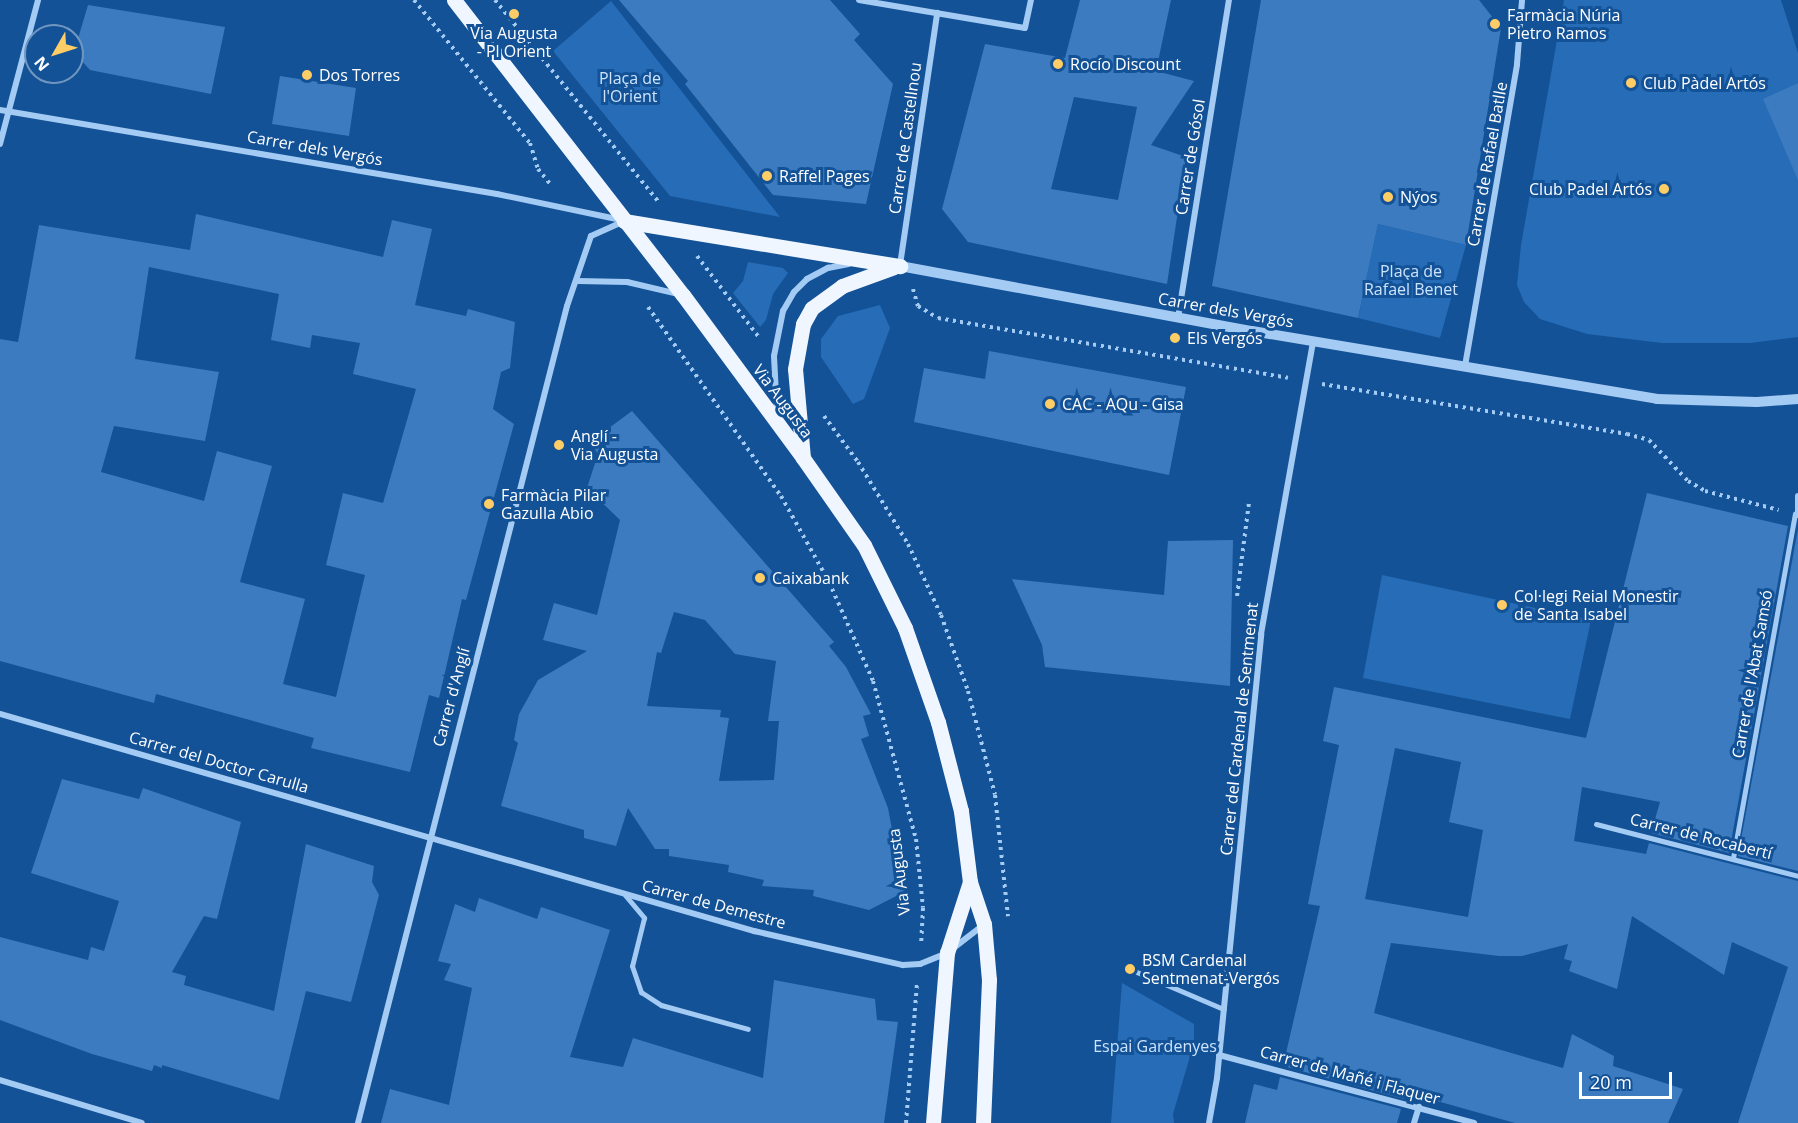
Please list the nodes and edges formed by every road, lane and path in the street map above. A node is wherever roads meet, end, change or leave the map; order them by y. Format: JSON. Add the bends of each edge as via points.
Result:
{"nodes":[{"id":1,"x":38,"y":0,"type":"edge"},
{"id":2,"x":414,"y":0,"type":"edge"},
{"id":3,"x":454,"y":0,"type":"edge"},
{"id":4,"x":495,"y":0,"type":"edge"},
{"id":5,"x":859,"y":0,"type":"edge"},
{"id":6,"x":1030,"y":0,"type":"edge"},
{"id":7,"x":1229,"y":0,"type":"edge"},
{"id":8,"x":1522,"y":0,"type":"edge"},
{"id":9,"x":937,"y":13,"type":"junction"},
{"id":10,"x":0,"y":110,"type":"edge"},
{"id":11,"x":8,"y":112,"type":"junction"},
{"id":12,"x":0,"y":144,"type":"edge"},
{"id":13,"x":538,"y":169,"type":"dead end"},
{"id":14,"x":654,"y":197,"type":"dead end"},
{"id":15,"x":624,"y":221,"type":"junction"},
{"id":16,"x":900,"y":266,"type":"junction"},
{"id":17,"x":707,"y":271,"type":"dead end"},
{"id":18,"x":578,"y":281,"type":"junction"},
{"id":19,"x":683,"y":295,"type":"junction"},
{"id":20,"x":912,"y":295,"type":"dead end"},
{"id":21,"x":730,"y":302,"type":"dead end"},
{"id":22,"x":646,"y":304,"type":"dead end"},
{"id":23,"x":1178,"y":318,"type":"junction"},
{"id":24,"x":1313,"y":340,"type":"junction"},
{"id":25,"x":1465,"y":366,"type":"junction"},
{"id":26,"x":1294,"y":379,"type":"dead end"},
{"id":27,"x":1318,"y":384,"type":"dead end"},
{"id":28,"x":1798,"y":399,"type":"edge"},
{"id":29,"x":778,"y":424,"type":"junction"},
{"id":30,"x":803,"y":458,"type":"junction"},
{"id":31,"x":1798,"y":496,"type":"edge"},
{"id":32,"x":1249,"y":502,"type":"dead end"},
{"id":33,"x":1797,"y":515,"type":"edge"},
{"id":34,"x":1237,"y":596,"type":"dead end"},
{"id":35,"x":0,"y":714,"type":"edge"},
{"id":36,"x":1596,"y":824,"type":"dead end"},
{"id":37,"x":429,"y":838,"type":"junction"},
{"id":38,"x":1733,"y":858,"type":"junction"},
{"id":39,"x":1798,"y":876,"type":"edge"},
{"id":40,"x":970,"y":882,"type":"junction"},
{"id":41,"x":625,"y":894,"type":"junction"},
{"id":42,"x":984,"y":924,"type":"junction"},
{"id":43,"x":922,"y":929,"type":"dead end"},
{"id":44,"x":947,"y":953,"type":"junction"},
{"id":45,"x":1130,"y":969,"type":"dead end"},
{"id":46,"x":916,"y":996,"type":"dead end"},
{"id":47,"x":1224,"y":1010,"type":"junction"},
{"id":48,"x":748,"y":1029,"type":"dead end"},
{"id":49,"x":1219,"y":1055,"type":"junction"},
{"id":50,"x":0,"y":1080,"type":"edge"},
{"id":51,"x":1419,"y":1107,"type":"junction"},
{"id":52,"x":142,"y":1123,"type":"edge"},
{"id":53,"x":358,"y":1123,"type":"edge"},
{"id":54,"x":906,"y":1123,"type":"edge"},
{"id":55,"x":933,"y":1123,"type":"edge"},
{"id":56,"x":984,"y":1123,"type":"edge"},
{"id":57,"x":1209,"y":1123,"type":"edge"},
{"id":58,"x":1414,"y":1123,"type":"edge"},
{"id":59,"x":1474,"y":1123,"type":"edge"}],
"edges":[{"from":1,"to":11,"type":"street"},
{"from":2,"to":13,"type":"path","via":[[530,143]]},
{"from":3,"to":15,"type":"main road","name":"Via Augusta"},
{"from":4,"to":14,"type":"path"},
{"from":5,"to":9,"type":"street"},
{"from":6,"to":9,"type":"street","via":[[1025,28]]},
{"from":7,"to":23,"type":"street","name":"Carrer de Gósol"},
{"from":8,"to":25,"type":"street","name":"Carrer de Rafael Batlle","via":[[1517,64]]},
{"from":9,"to":16,"type":"street","name":"Carrer de Castellnou"},
{"from":10,"to":11,"type":"street","name":"Carrer dels Vergós"},
{"from":11,"to":12,"type":"street"},
{"from":11,"to":15,"type":"street","name":"Carrer dels Vergós","via":[[497,194]]},
{"from":15,"to":16,"type":"main road"},
{"from":15,"to":18,"type":"street","name":"Carrer d'Anglí","via":[[591,236]]},
{"from":15,"to":19,"type":"main road","name":"Via Augusta"},
{"from":16,"to":23,"type":"street","name":"Carrer dels Vergós"},
{"from":16,"to":29,"type":"street","name":"Carrer dels Vergós","via":[[844,264],[807,279],[794,292],[783,311],[774,356]]},
{"from":16,"to":30,"type":"main road","via":[[842,286],[812,308],[803,324],[795,369]]},
{"from":17,"to":21,"type":"path"},
{"from":18,"to":19,"type":"street","via":[[627,282]]},
{"from":18,"to":37,"type":"street","name":"Carrer d'Anglí","via":[[567,306]]},
{"from":19,"to":29,"type":"main road","name":"Via Augusta"},
{"from":20,"to":26,"type":"path","via":[[923,311],[938,318]]},
{"from":22,"to":43,"type":"path","name":"Via Augusta","via":[[781,496],[829,582],[869,671],[891,737],[916,839]]},
{"from":23,"to":24,"type":"street","name":"Carrer dels Vergós"},
{"from":24,"to":25,"type":"street","name":"Carrer dels Vergós"},
{"from":24,"to":47,"type":"street","name":"Carrer del Cardenal de Sentmenat","via":[[1261,634]]},
{"from":25,"to":28,"type":"street","name":"Carrer dels Vergós","via":[[1657,399]]},
{"from":27,"to":33,"type":"path","via":[[1649,440],[1683,474],[1714,494]]},
{"from":29,"to":30,"type":"main road","name":"Via Augusta"},
{"from":30,"to":40,"type":"main road","name":"Via Augusta","via":[[864,545],[905,628],[946,752],[960,811]]},
{"from":31,"to":33,"type":"street","name":"Carrer de l'Abat Samsó"},
{"from":32,"to":34,"type":"path","name":"Carrer del Cardenal de Sentmenat"},
{"from":33,"to":38,"type":"street","name":"Carrer de l'Abat Samsó"},
{"from":35,"to":37,"type":"street","name":"Carrer del Doctor Carulla"},
{"from":36,"to":38,"type":"street","name":"Carrer de Rocabertí"},
{"from":37,"to":41,"type":"street","name":"Carrer de Demestre"},
{"from":37,"to":53,"type":"street","name":"Carrer d'Anglí"},
{"from":38,"to":39,"type":"street","name":"Carrer de Rocabertí"},
{"from":40,"to":42,"type":"main road","name":"Via Augusta"},
{"from":40,"to":44,"type":"main road","name":"Via Augusta"},
{"from":41,"to":44,"type":"street","name":"Carrer de Demestre","via":[[754,931],[903,965],[920,964]]},
{"from":41,"to":48,"type":"street","via":[[644,918],[632,966],[641,992],[661,1005]]},
{"from":42,"to":44,"type":"street","name":"Carrer de Demestre"},
{"from":42,"to":56,"type":"main road","name":"Via Augusta","via":[[989,980]]},
{"from":44,"to":55,"type":"main road","name":"Via Augusta"},
{"from":45,"to":47,"type":"lane"},
{"from":46,"to":54,"type":"path"},
{"from":47,"to":49,"type":"street","name":"Carrer del Cardenal de Sentmenat"},
{"from":49,"to":51,"type":"street","name":"Carrer de Mañé i Flaquer"},
{"from":49,"to":57,"type":"street","name":"Carrer del Cardenal de Sentmenat"},
{"from":50,"to":52,"type":"street"},
{"from":51,"to":58,"type":"street"},
{"from":51,"to":59,"type":"street","name":"Carrer de Mañé i Flaquer"}]}
